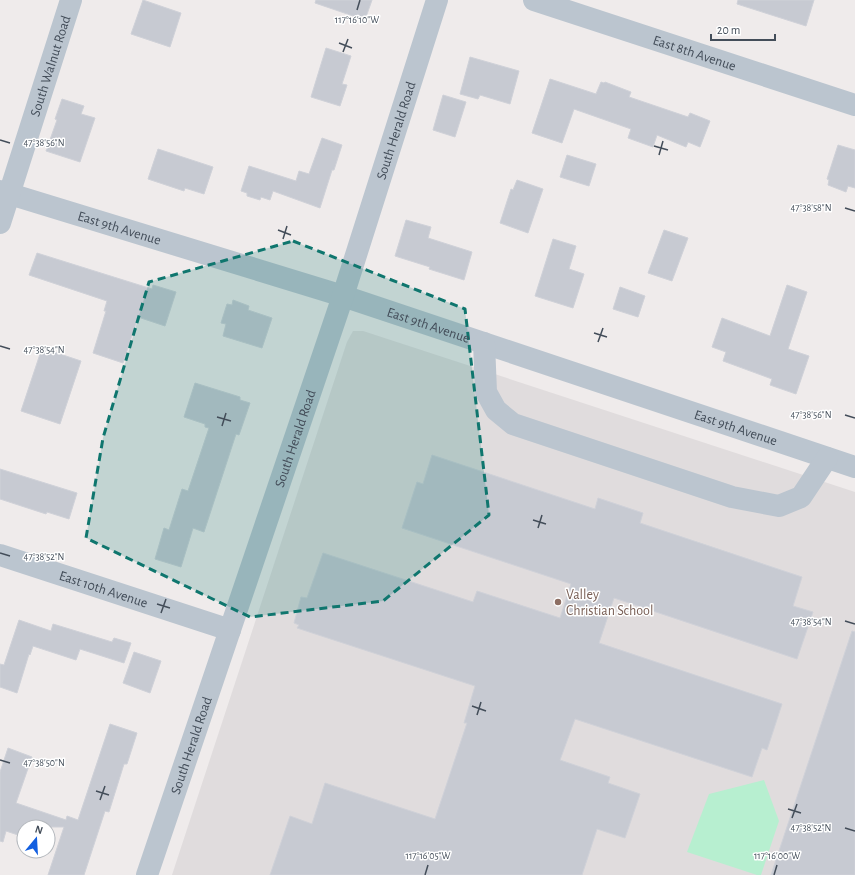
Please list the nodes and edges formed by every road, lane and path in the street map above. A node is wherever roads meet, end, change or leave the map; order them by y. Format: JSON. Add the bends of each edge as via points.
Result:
{"nodes":[{"id":1,"x":71,"y":0,"type":"edge"},
{"id":2,"x":437,"y":0,"type":"edge"},
{"id":3,"x":534,"y":0,"type":"edge"},
{"id":4,"x":855,"y":105,"type":"edge"},
{"id":5,"x":5,"y":193,"type":"edge"},
{"id":6,"x":0,"y":223,"type":"edge"},
{"id":7,"x":343,"y":296,"type":"junction"},
{"id":8,"x":484,"y":343,"type":"junction"},
{"id":9,"x":828,"y":458,"type":"junction"},
{"id":10,"x":855,"y":467,"type":"edge"},
{"id":11,"x":0,"y":555,"type":"edge"},
{"id":12,"x":230,"y":630,"type":"junction"},
{"id":13,"x":147,"y":875,"type":"edge"}],
"edges":[{"from":1,"to":5,"type":"street","name":"South Walnut Road"},
{"from":2,"to":7,"type":"street","name":"South Herald Road"},
{"from":3,"to":4,"type":"street","name":"East 8th Avenue"},
{"from":5,"to":6,"type":"street","name":"South Walnut Road"},
{"from":5,"to":7,"type":"street","name":"East 9th Avenue"},
{"from":7,"to":8,"type":"street","name":"East 9th Avenue"},
{"from":7,"to":12,"type":"street","name":"South Herald Road"},
{"from":8,"to":9,"type":"street","name":"East 9th Avenue"},
{"from":8,"to":9,"type":"street","via":[[486,392],[496,410],[513,424],[732,497],[779,506],[801,497]]},
{"from":9,"to":10,"type":"street","name":"East 9th Avenue"},
{"from":11,"to":12,"type":"street","name":"East 10th Avenue"},
{"from":12,"to":13,"type":"street","name":"South Herald Road"}]}
